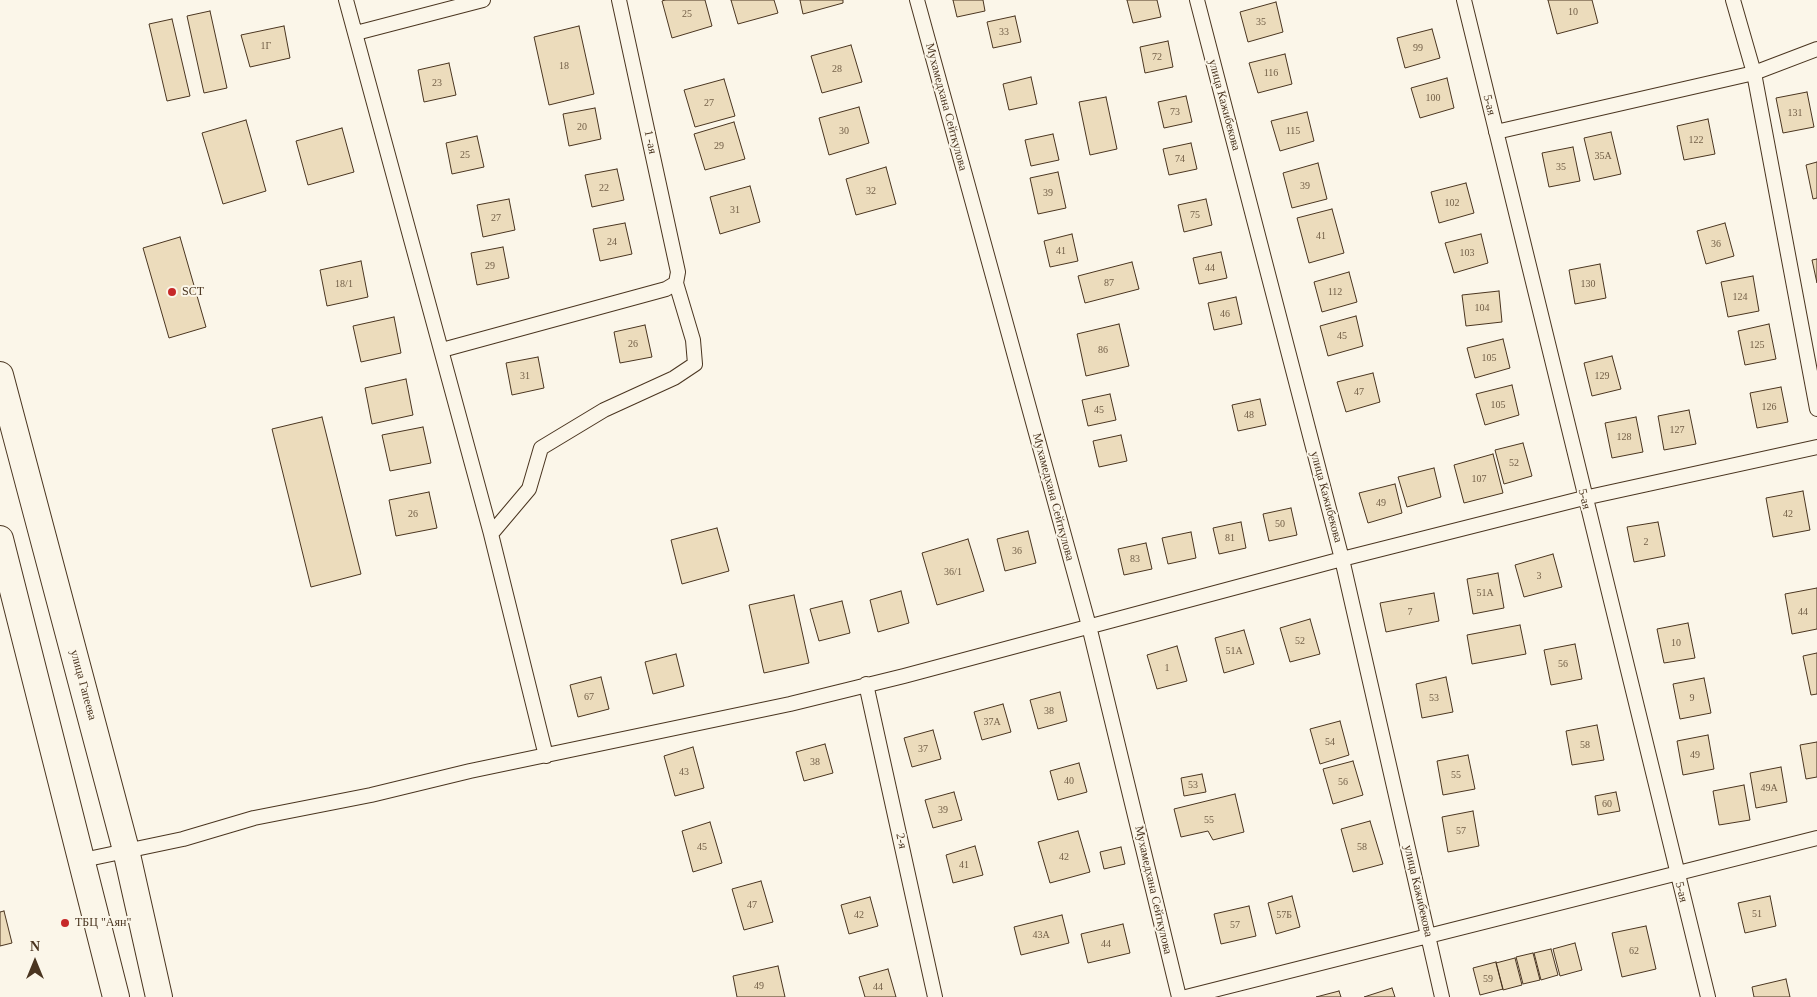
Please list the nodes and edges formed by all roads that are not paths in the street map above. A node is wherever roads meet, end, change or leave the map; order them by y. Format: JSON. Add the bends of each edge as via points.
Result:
{"nodes":[{"id":1,"x":346,"y":0,"type":"edge"},
{"id":2,"x":483,"y":0,"type":"edge"},
{"id":3,"x":619,"y":0,"type":"edge"},
{"id":4,"x":917,"y":0,"type":"edge"},
{"id":5,"x":1197,"y":0,"type":"edge"},
{"id":6,"x":1464,"y":0,"type":"edge"},
{"id":7,"x":1733,"y":0,"type":"edge"},
{"id":8,"x":356,"y":33,"type":"junction"},
{"id":9,"x":1817,"y":49,"type":"edge"},
{"id":10,"x":1754,"y":73,"type":"junction"},
{"id":11,"x":1496,"y":132,"type":"junction"},
{"id":12,"x":676,"y":283,"type":"junction"},
{"id":13,"x":442,"y":350,"type":"junction"},
{"id":14,"x":0,"y":375,"type":"edge"},
{"id":15,"x":1817,"y":409,"type":"edge"},
{"id":16,"x":1817,"y":447,"type":"edge"},
{"id":17,"x":1584,"y":498,"type":"junction"},
{"id":18,"x":491,"y":534,"type":"junction"},
{"id":19,"x":0,"y":539,"type":"edge"},
{"id":20,"x":1342,"y":559,"type":"junction"},
{"id":21,"x":1089,"y":626,"type":"junction"},
{"id":22,"x":866,"y":684,"type":"junction"},
{"id":23,"x":546,"y":756,"type":"junction"},
{"id":24,"x":1817,"y":838,"type":"edge"},
{"id":25,"x":126,"y":850,"type":"junction"},
{"id":26,"x":83,"y":860,"type":"junction"},
{"id":27,"x":1677,"y":874,"type":"junction"},
{"id":28,"x":1429,"y":936,"type":"junction"},
{"id":29,"x":116,"y":997,"type":"edge"},
{"id":30,"x":159,"y":997,"type":"edge"},
{"id":31,"x":935,"y":997,"type":"edge"},
{"id":32,"x":1179,"y":997,"type":"edge"},
{"id":33,"x":1186,"y":997,"type":"edge"},
{"id":34,"x":1442,"y":997,"type":"edge"},
{"id":35,"x":1708,"y":997,"type":"edge"}],
"edges":[{"from":1,"to":8,"type":"street"},
{"from":2,"to":8,"type":"street"},
{"from":3,"to":12,"type":"street","name":"1 -ая","via":[[678,272]]},
{"from":4,"to":21,"type":"street","name":"Мухамедхана Сейткулова"},
{"from":5,"to":20,"type":"street","name":"улица Кажибекова"},
{"from":6,"to":11,"type":"street","name":"5-ая"},
{"from":7,"to":10,"type":"street"},
{"from":8,"to":13,"type":"street"},
{"from":9,"to":10,"type":"street"},
{"from":10,"to":11,"type":"street"},
{"from":10,"to":15,"type":"street"},
{"from":11,"to":17,"type":"street","name":"5-ая"},
{"from":12,"to":13,"type":"street","via":[[666,289]]},
{"from":12,"to":18,"type":"street","name":"1 -ая","via":[[693,340],[695,364],[674,378],[604,410],[541,448],[530,489]]},
{"from":13,"to":18,"type":"street"},
{"from":14,"to":25,"type":"highway","name":"улица Гапеева"},
{"from":16,"to":17,"type":"street"},
{"from":17,"to":20,"type":"street"},
{"from":17,"to":27,"type":"street","name":"5-ая"},
{"from":18,"to":23,"type":"street"},
{"from":19,"to":26,"type":"highway"},
{"from":20,"to":21,"type":"street"},
{"from":20,"to":28,"type":"street","name":"улица Кажибекова"},
{"from":21,"to":22,"type":"street"},
{"from":21,"to":32,"type":"street","name":"Мухамедхана Сейткулова"},
{"from":22,"to":23,"type":"street","via":[[790,704]]},
{"from":22,"to":31,"type":"street","name":"2-я"},
{"from":23,"to":25,"type":"street","via":[[254,818],[183,839]]},
{"from":24,"to":27,"type":"street"},
{"from":25,"to":26,"type":"street"},
{"from":25,"to":30,"type":"highway","name":"улица Гапеева"},
{"from":26,"to":29,"type":"highway"},
{"from":27,"to":28,"type":"street"},
{"from":27,"to":35,"type":"street","name":"5-ая"},
{"from":28,"to":33,"type":"street"},
{"from":28,"to":34,"type":"street","name":"улица Кажибекова"}]}
